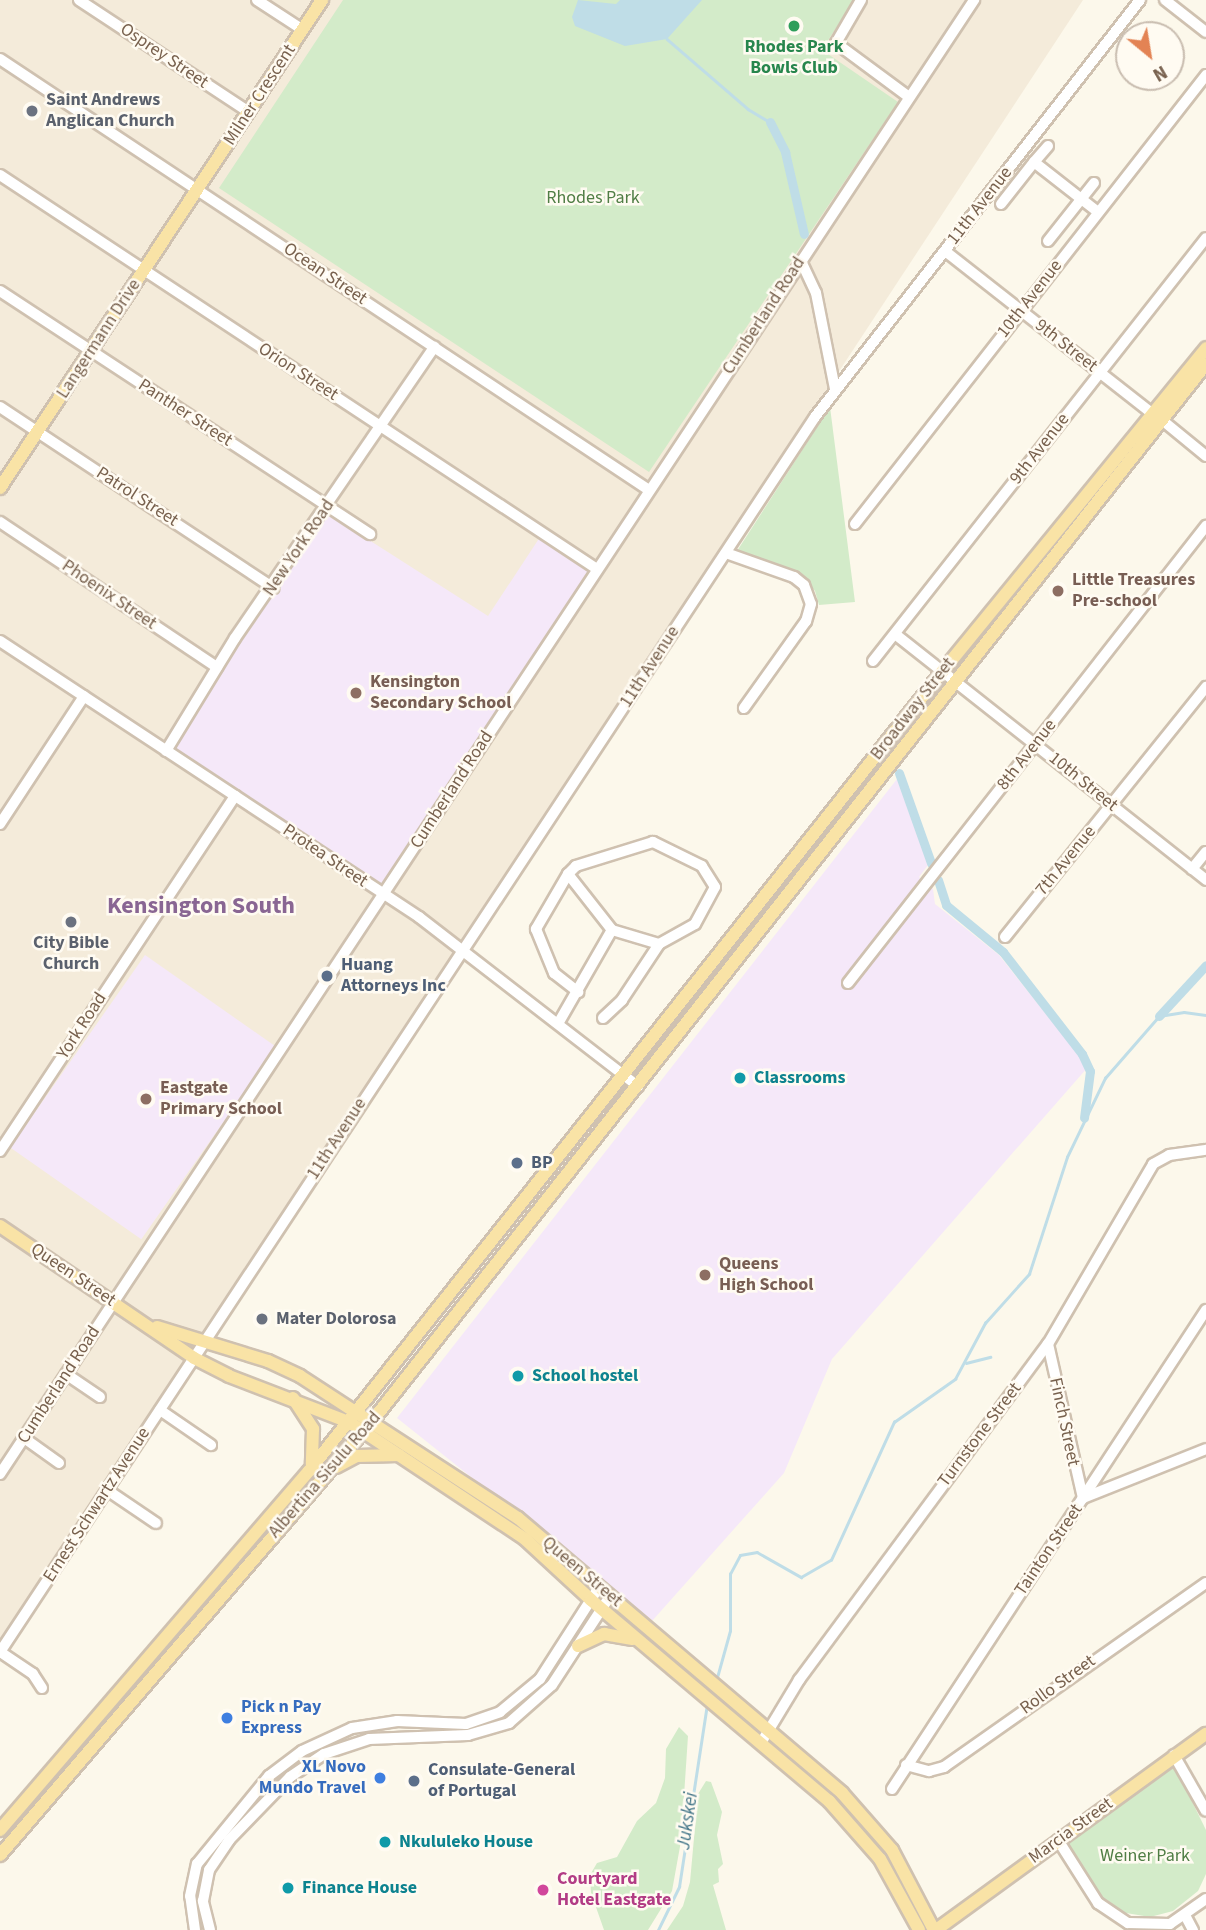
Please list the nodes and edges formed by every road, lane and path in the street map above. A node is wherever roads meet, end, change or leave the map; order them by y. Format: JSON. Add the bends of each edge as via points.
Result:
{"nodes":[{"id":1,"x":79,"y":0,"type":"edge"},
{"id":2,"x":257,"y":0,"type":"edge"},
{"id":3,"x":322,"y":0,"type":"edge"},
{"id":4,"x":861,"y":0,"type":"edge"},
{"id":5,"x":974,"y":0,"type":"edge"},
{"id":6,"x":1140,"y":0,"type":"edge"},
{"id":7,"x":1165,"y":0,"type":"edge"},
{"id":8,"x":303,"y":30,"type":"junction"},
{"id":9,"x":1206,"y":32,"type":"edge"},
{"id":10,"x":0,"y":59,"type":"edge"},
{"id":11,"x":1206,"y":75,"type":"edge"},
{"id":12,"x":909,"y":97,"type":"junction"},
{"id":13,"x":249,"y":112,"type":"junction"},
{"id":14,"x":1048,"y":146,"type":"dead end"},
{"id":15,"x":1034,"y":162,"type":"junction"},
{"id":16,"x":0,"y":175,"type":"edge"},
{"id":17,"x":1094,"y":183,"type":"dead end"},
{"id":18,"x":198,"y":189,"type":"junction"},
{"id":19,"x":1082,"y":198,"type":"junction"},
{"id":20,"x":1001,"y":204,"type":"dead end"},
{"id":21,"x":1098,"y":212,"type":"junction"},
{"id":22,"x":1206,"y":238,"type":"edge"},
{"id":23,"x":1048,"y":241,"type":"dead end"},
{"id":24,"x":945,"y":251,"type":"junction"},
{"id":25,"x":800,"y":261,"type":"junction"},
{"id":26,"x":145,"y":270,"type":"junction"},
{"id":27,"x":0,"y":291,"type":"edge"},
{"id":28,"x":1021,"y":311,"type":"junction"},
{"id":29,"x":434,"y":347,"type":"junction"},
{"id":30,"x":1206,"y":348,"type":"edge"},
{"id":31,"x":91,"y":351,"type":"junction"},
{"id":32,"x":1206,"y":364,"type":"edge"},
{"id":33,"x":1100,"y":372,"type":"junction"},
{"id":34,"x":835,"y":389,"type":"junction"},
{"id":35,"x":0,"y":407,"type":"edge"},
{"id":36,"x":1158,"y":418,"type":"junction"},
{"id":37,"x":380,"y":426,"type":"junction"},
{"id":38,"x":38,"y":432,"type":"junction"},
{"id":39,"x":1206,"y":456,"type":"edge"},
{"id":40,"x":0,"y":488,"type":"edge"},
{"id":41,"x":649,"y":490,"type":"junction"},
{"id":42,"x":328,"y":507,"type":"junction"},
{"id":43,"x":0,"y":522,"type":"edge"},
{"id":44,"x":855,"y":524,"type":"dead end"},
{"id":45,"x":1206,"y":526,"type":"edge"},
{"id":46,"x":370,"y":534,"type":"dead end"},
{"id":47,"x":726,"y":553,"type":"junction"},
{"id":48,"x":597,"y":569,"type":"junction"},
{"id":49,"x":273,"y":588,"type":"junction"},
{"id":50,"x":895,"y":634,"type":"junction"},
{"id":51,"x":0,"y":641,"type":"edge"},
{"id":52,"x":873,"y":661,"type":"dead end"},
{"id":53,"x":217,"y":667,"type":"junction"},
{"id":54,"x":942,"y":672,"type":"junction"},
{"id":55,"x":953,"y":681,"type":"junction"},
{"id":56,"x":1206,"y":687,"type":"edge"},
{"id":57,"x":84,"y":696,"type":"junction"},
{"id":58,"x":744,"y":708,"type":"dead end"},
{"id":59,"x":1035,"y":744,"type":"junction"},
{"id":60,"x":166,"y":751,"type":"junction"},
{"id":61,"x":234,"y":796,"type":"junction"},
{"id":62,"x":1112,"y":805,"type":"junction"},
{"id":63,"x":0,"y":824,"type":"edge"},
{"id":64,"x":1206,"y":852,"type":"edge"},
{"id":65,"x":1192,"y":869,"type":"junction"},
{"id":66,"x":568,"y":874,"type":"junction"},
{"id":67,"x":1206,"y":880,"type":"edge"},
{"id":68,"x":384,"y":895,"type":"junction"},
{"id":69,"x":612,"y":930,"type":"junction"},
{"id":70,"x":1005,"y":937,"type":"dead end"},
{"id":71,"x":659,"y":944,"type":"junction"},
{"id":72,"x":464,"y":950,"type":"junction"},
{"id":73,"x":848,"y":983,"type":"dead end"},
{"id":74,"x":578,"y":992,"type":"junction"},
{"id":75,"x":603,"y":1018,"type":"dead end"},
{"id":76,"x":559,"y":1022,"type":"junction"},
{"id":77,"x":625,"y":1075,"type":"junction"},
{"id":78,"x":638,"y":1086,"type":"junction"},
{"id":79,"x":1206,"y":1150,"type":"edge"},
{"id":80,"x":0,"y":1152,"type":"edge"},
{"id":81,"x":0,"y":1226,"type":"edge"},
{"id":82,"x":113,"y":1303,"type":"junction"},
{"id":83,"x":1206,"y":1310,"type":"edge"},
{"id":84,"x":146,"y":1324,"type":"junction"},
{"id":85,"x":203,"y":1343,"type":"junction"},
{"id":86,"x":1048,"y":1344,"type":"junction"},
{"id":87,"x":194,"y":1358,"type":"junction"},
{"id":88,"x":66,"y":1374,"type":"junction"},
{"id":89,"x":100,"y":1397,"type":"dead end"},
{"id":90,"x":293,"y":1398,"type":"junction"},
{"id":91,"x":160,"y":1410,"type":"junction"},
{"id":92,"x":359,"y":1410,"type":"junction"},
{"id":93,"x":373,"y":1420,"type":"junction"},
{"id":94,"x":349,"y":1422,"type":"junction"},
{"id":95,"x":364,"y":1431,"type":"junction"},
{"id":96,"x":24,"y":1438,"type":"junction"},
{"id":97,"x":211,"y":1445,"type":"dead end"},
{"id":98,"x":1206,"y":1449,"type":"edge"},
{"id":99,"x":399,"y":1455,"type":"junction"},
{"id":100,"x":58,"y":1463,"type":"dead end"},
{"id":101,"x":309,"y":1471,"type":"junction"},
{"id":102,"x":0,"y":1474,"type":"edge"},
{"id":103,"x":325,"y":1474,"type":"junction"},
{"id":104,"x":107,"y":1490,"type":"junction"},
{"id":105,"x":1083,"y":1498,"type":"junction"},
{"id":106,"x":156,"y":1523,"type":"dead end"},
{"id":107,"x":1206,"y":1583,"type":"edge"},
{"id":108,"x":599,"y":1587,"type":"junction"},
{"id":109,"x":610,"y":1596,"type":"junction"},
{"id":110,"x":591,"y":1601,"type":"junction"},
{"id":111,"x":601,"y":1610,"type":"junction"},
{"id":112,"x":640,"y":1642,"type":"junction"},
{"id":113,"x":578,"y":1646,"type":"junction"},
{"id":114,"x":0,"y":1651,"type":"edge"},
{"id":115,"x":42,"y":1688,"type":"dead end"},
{"id":116,"x":767,"y":1728,"type":"junction"},
{"id":117,"x":1206,"y":1734,"type":"edge"},
{"id":118,"x":761,"y":1743,"type":"junction"},
{"id":119,"x":1174,"y":1755,"type":"junction"},
{"id":120,"x":906,"y":1765,"type":"junction"},
{"id":121,"x":892,"y":1789,"type":"dead end"},
{"id":122,"x":247,"y":1801,"type":"junction"},
{"id":123,"x":256,"y":1809,"type":"junction"},
{"id":124,"x":1206,"y":1811,"type":"edge"},
{"id":125,"x":0,"y":1830,"type":"edge"},
{"id":126,"x":1058,"y":1840,"type":"junction"},
{"id":127,"x":0,"y":1856,"type":"edge"},
{"id":128,"x":1206,"y":1899,"type":"edge"},
{"id":129,"x":911,"y":1915,"type":"junction"},
{"id":130,"x":1185,"y":1917,"type":"junction"},
{"id":131,"x":195,"y":1930,"type":"edge"},
{"id":132,"x":210,"y":1930,"type":"edge"},
{"id":133,"x":912,"y":1930,"type":"edge"},
{"id":134,"x":919,"y":1930,"type":"edge"},
{"id":135,"x":935,"y":1930,"type":"edge"},
{"id":136,"x":1193,"y":1930,"type":"edge"}],
"edges":[{"from":1,"to":13,"type":"street","name":"Osprey Street"},
{"from":2,"to":8,"type":"street"},
{"from":3,"to":8,"type":"main road","name":"Milner Crescent"},
{"from":4,"to":12,"type":"street","via":[[836,43]]},
{"from":5,"to":12,"type":"street","name":"Cumberland Road"},
{"from":6,"to":24,"type":"street","name":"11th Avenue"},
{"from":7,"to":9,"type":"street"},
{"from":8,"to":13,"type":"main road","name":"Milner Crescent"},
{"from":10,"to":18,"type":"street","name":"Ocean Street"},
{"from":11,"to":21,"type":"street","name":"10th Avenue"},
{"from":12,"to":25,"type":"street","name":"Cumberland Road"},
{"from":13,"to":18,"type":"main road","name":"Milner Crescent"},
{"from":14,"to":15,"type":"street"},
{"from":15,"to":19,"type":"street"},
{"from":15,"to":20,"type":"street"},
{"from":16,"to":26,"type":"street","name":"Orion Street"},
{"from":17,"to":19,"type":"street"},
{"from":18,"to":26,"type":"main road","name":"Langermann Drive"},
{"from":18,"to":29,"type":"street","name":"Ocean Street"},
{"from":19,"to":21,"type":"street"},
{"from":19,"to":23,"type":"street"},
{"from":21,"to":28,"type":"street","name":"10th Avenue"},
{"from":22,"to":33,"type":"street","name":"9th Avenue"},
{"from":24,"to":28,"type":"street","name":"9th Street"},
{"from":24,"to":34,"type":"street","name":"11th Avenue"},
{"from":25,"to":34,"type":"street","via":[[816,293]]},
{"from":25,"to":41,"type":"street","name":"Cumberland Road"},
{"from":26,"to":31,"type":"main road","name":"Langermann Drive"},
{"from":26,"to":37,"type":"street","name":"Orion Street"},
{"from":27,"to":31,"type":"street","name":"Panther Street"},
{"from":28,"to":33,"type":"street","name":"9th Street"},
{"from":28,"to":44,"type":"street","name":"10th Avenue"},
{"from":29,"to":37,"type":"street","name":"New York Road"},
{"from":29,"to":41,"type":"street","name":"Ocean Street"},
{"from":30,"to":36,"type":"main road","name":"Broadway Street"},
{"from":31,"to":38,"type":"main road","name":"Langermann Drive"},
{"from":31,"to":42,"type":"street","name":"Panther Street"},
{"from":32,"to":36,"type":"main road","name":"Broadway Street"},
{"from":33,"to":36,"type":"street","name":"9th Street"},
{"from":33,"to":50,"type":"street","name":"9th Avenue"},
{"from":34,"to":47,"type":"street","name":"11th Avenue"},
{"from":35,"to":38,"type":"street","name":"Patrol Street"},
{"from":36,"to":39,"type":"street","name":"9th Street"},
{"from":36,"to":54,"type":"main road","name":"Broadway Street"},
{"from":36,"to":55,"type":"main road","name":"Broadway Street"},
{"from":37,"to":42,"type":"street","name":"New York Road"},
{"from":37,"to":48,"type":"street","name":"Orion Street"},
{"from":38,"to":40,"type":"main road","name":"Langermann Drive"},
{"from":38,"to":49,"type":"street","name":"Patrol Street"},
{"from":41,"to":48,"type":"street","name":"Cumberland Road"},
{"from":42,"to":46,"type":"street","name":"Panther Street"},
{"from":42,"to":49,"type":"street","name":"New York Road"},
{"from":43,"to":53,"type":"street","name":"Phoenix Street"},
{"from":45,"to":59,"type":"street","name":"8th Avenue"},
{"from":47,"to":58,"type":"street","via":[[793,577],[804,585],[811,604],[806,621]]},
{"from":47,"to":72,"type":"street","name":"11th Avenue"},
{"from":48,"to":68,"type":"street","name":"Cumberland Road"},
{"from":49,"to":53,"type":"street","name":"New York Road"},
{"from":50,"to":52,"type":"street","name":"9th Avenue"},
{"from":50,"to":54,"type":"street","name":"10th Street"},
{"from":51,"to":57,"type":"street","name":"Protea Street"},
{"from":53,"to":60,"type":"street","name":"New York Road"},
{"from":54,"to":55,"type":"street","name":"10th Street"},
{"from":54,"to":77,"type":"main road","name":"Broadway Street"},
{"from":55,"to":59,"type":"street","name":"10th Street"},
{"from":55,"to":78,"type":"main road","name":"Broadway Street"},
{"from":56,"to":62,"type":"street","name":"7th Avenue"},
{"from":57,"to":60,"type":"street","name":"Protea Street"},
{"from":57,"to":63,"type":"street"},
{"from":59,"to":62,"type":"street","name":"10th Street"},
{"from":59,"to":73,"type":"street","name":"8th Avenue"},
{"from":60,"to":61,"type":"street","name":"Protea Street"},
{"from":61,"to":68,"type":"street","name":"Protea Street"},
{"from":61,"to":80,"type":"street","name":"York Road"},
{"from":62,"to":65,"type":"street","name":"10th Street"},
{"from":62,"to":70,"type":"street","name":"7th Avenue"},
{"from":64,"to":65,"type":"street"},
{"from":65,"to":67,"type":"street","name":"10th Street"},
{"from":66,"to":69,"type":"street"},
{"from":66,"to":71,"type":"street","via":[[600,856],[653,842],[702,866],[714,882],[712,897],[695,925]]},
{"from":66,"to":74,"type":"street","via":[[537,933],[554,973]]},
{"from":68,"to":72,"type":"street","name":"Protea Street"},
{"from":68,"to":82,"type":"street","name":"Cumberland Road"},
{"from":69,"to":71,"type":"street"},
{"from":69,"to":74,"type":"street"},
{"from":71,"to":75,"type":"street","via":[[622,999]]},
{"from":72,"to":76,"type":"street","name":"Protea Street"},
{"from":72,"to":85,"type":"street","name":"11th Avenue"},
{"from":74,"to":76,"type":"street"},
{"from":76,"to":77,"type":"street","name":"Protea Street"},
{"from":77,"to":78,"type":"street","name":"Protea Street"},
{"from":77,"to":92,"type":"main road","name":"Albertina Sisulu Road"},
{"from":78,"to":93,"type":"main road","name":"Albertina Sisulu Road"},
{"from":79,"to":86,"type":"street","name":"Turnstone Street","via":[[1169,1154],[1153,1164]]},
{"from":81,"to":82,"type":"main road","name":"Queen Street"},
{"from":82,"to":84,"type":"main road","name":"Queen Street"},
{"from":82,"to":88,"type":"street","name":"Cumberland Road"},
{"from":83,"to":105,"type":"street","name":"Tainton Street"},
{"from":84,"to":85,"type":"main road","name":"Queen Street"},
{"from":84,"to":87,"type":"main road","name":"Queen Street"},
{"from":85,"to":87,"type":"street","name":"11th Avenue"},
{"from":85,"to":92,"type":"main road","name":"Queen Street","via":[[281,1366]]},
{"from":86,"to":105,"type":"street","name":"Finch Street"},
{"from":86,"to":116,"type":"street","name":"Turnstone Street"},
{"from":87,"to":90,"type":"main road","name":"Queen Street","via":[[229,1376]]},
{"from":87,"to":91,"type":"street","name":"Ernest Schwartz Avenue"},
{"from":88,"to":89,"type":"street"},
{"from":88,"to":96,"type":"street","name":"Cumberland Road"},
{"from":90,"to":94,"type":"main road","name":"Queen Street"},
{"from":90,"to":101,"type":"main road","via":[[315,1436]]},
{"from":91,"to":97,"type":"street"},
{"from":91,"to":104,"type":"street","name":"Ernest Schwartz Avenue"},
{"from":92,"to":93,"type":"main road","name":"Queen Street"},
{"from":92,"to":94,"type":"main road","name":"Albertina Sisulu Road"},
{"from":93,"to":95,"type":"main road","name":"Albertina Sisulu Road"},
{"from":93,"to":108,"type":"main road","name":"Queen Street","via":[[506,1508]]},
{"from":94,"to":95,"type":"main road","name":"Queen Street"},
{"from":94,"to":101,"type":"main road","name":"Albertina Sisulu Road"},
{"from":95,"to":99,"type":"main road","name":"Queen Street"},
{"from":95,"to":103,"type":"main road","name":"Albertina Sisulu Road"},
{"from":96,"to":100,"type":"street"},
{"from":96,"to":102,"type":"street","name":"Cumberland Road"},
{"from":98,"to":105,"type":"street"},
{"from":99,"to":103,"type":"main road","via":[[357,1457]]},
{"from":99,"to":110,"type":"main road","name":"Queen Street","via":[[525,1539]]},
{"from":101,"to":125,"type":"main road","name":"Albertina Sisulu Road"},
{"from":103,"to":127,"type":"main road","name":"Albertina Sisulu Road"},
{"from":104,"to":106,"type":"street"},
{"from":104,"to":114,"type":"street","name":"Ernest Schwartz Avenue"},
{"from":105,"to":120,"type":"street","name":"Tainton Street"},
{"from":107,"to":120,"type":"street","name":"Rollo Street","via":[[944,1767],[929,1771]]},
{"from":108,"to":109,"type":"main road","name":"Queen Street"},
{"from":108,"to":110,"type":"street"},
{"from":109,"to":111,"type":"street"},
{"from":109,"to":116,"type":"main road","name":"Queen Street"},
{"from":110,"to":111,"type":"main road","name":"Queen Street"},
{"from":110,"to":122,"type":"street","via":[[541,1679],[500,1712],[466,1724],[397,1721],[352,1728],[302,1751],[269,1776]]},
{"from":111,"to":112,"type":"main road","name":"Queen Street"},
{"from":111,"to":113,"type":"street"},
{"from":112,"to":113,"type":"main road","via":[[604,1634]]},
{"from":112,"to":118,"type":"main road","name":"Queen Street"},
{"from":113,"to":123,"type":"street","via":[[544,1695],[509,1723],[475,1734],[401,1734],[348,1744],[297,1771]]},
{"from":114,"to":115,"type":"street","via":[[33,1674]]},
{"from":116,"to":118,"type":"street","name":"Turnstone Street"},
{"from":116,"to":135,"type":"main road","name":"Queen Street","via":[[869,1821],[903,1868]]},
{"from":117,"to":119,"type":"main road","name":"Marcia Street"},
{"from":118,"to":129,"type":"main road","name":"Queen Street","via":[[829,1801],[871,1847]]},
{"from":119,"to":124,"type":"street"},
{"from":119,"to":126,"type":"main road","name":"Marcia Street"},
{"from":120,"to":121,"type":"street","name":"Tainton Street"},
{"from":122,"to":123,"type":"street"},
{"from":122,"to":131,"type":"street","via":[[197,1864],[190,1896]]},
{"from":123,"to":132,"type":"street","via":[[221,1850],[206,1879],[203,1901]]},
{"from":126,"to":130,"type":"street","via":[[1093,1896],[1113,1915],[1128,1923],[1153,1926]]},
{"from":126,"to":135,"type":"main road","name":"Marcia Street"},
{"from":128,"to":130,"type":"street"},
{"from":129,"to":133,"type":"main road"},
{"from":129,"to":134,"type":"main road","name":"Queen Street"},
{"from":130,"to":136,"type":"street"}]}
